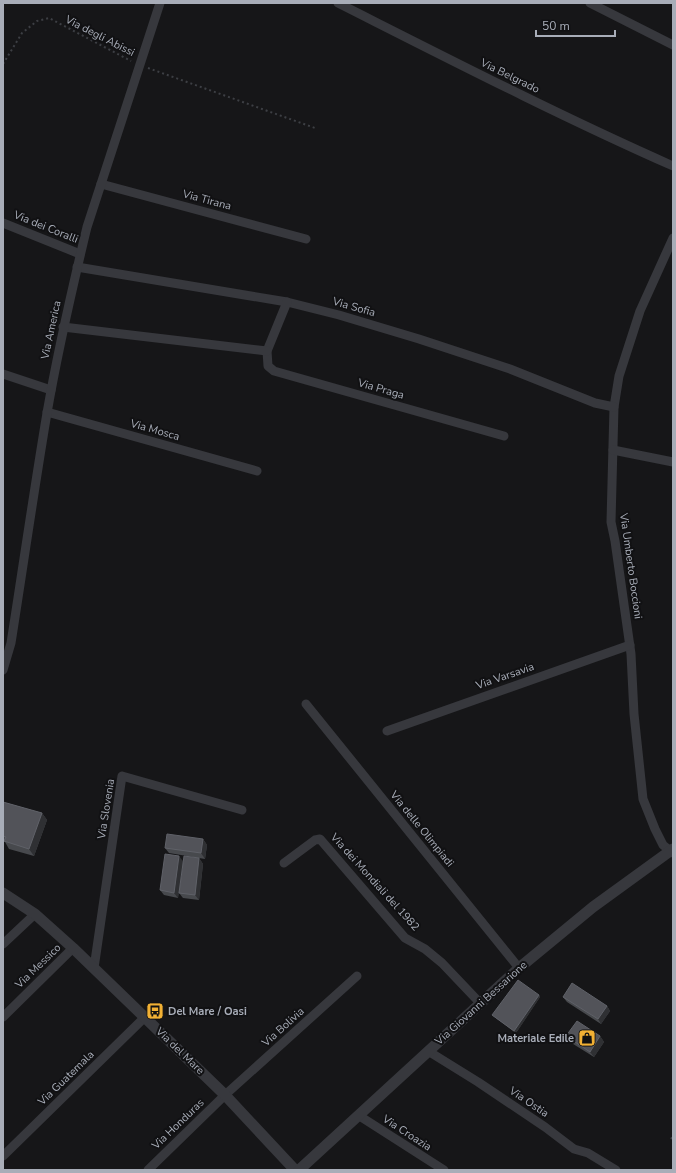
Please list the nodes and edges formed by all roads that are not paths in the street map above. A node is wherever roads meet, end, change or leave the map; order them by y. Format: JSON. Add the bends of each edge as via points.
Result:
{"nodes":[{"id":1,"x":338,"y":3,"type":"edge"},
{"id":2,"x":590,"y":3,"type":"edge"},
{"id":3,"x":157,"y":4,"type":"edge"},
{"id":4,"x":673,"y":45,"type":"edge"},
{"id":5,"x":673,"y":166,"type":"edge"},
{"id":6,"x":101,"y":184,"type":"junction"},
{"id":7,"x":3,"y":223,"type":"edge"},
{"id":8,"x":673,"y":238,"type":"edge"},
{"id":9,"x":306,"y":239,"type":"dead end"},
{"id":10,"x":80,"y":254,"type":"junction"},
{"id":11,"x":77,"y":266,"type":"junction"},
{"id":12,"x":287,"y":302,"type":"junction"},
{"id":13,"x":63,"y":327,"type":"junction"},
{"id":14,"x":267,"y":351,"type":"junction"},
{"id":15,"x":3,"y":374,"type":"edge"},
{"id":16,"x":51,"y":390,"type":"junction"},
{"id":17,"x":614,"y":407,"type":"junction"},
{"id":18,"x":47,"y":412,"type":"junction"},
{"id":19,"x":504,"y":436,"type":"dead end"},
{"id":20,"x":613,"y":450,"type":"junction"},
{"id":21,"x":673,"y":462,"type":"edge"},
{"id":22,"x":257,"y":471,"type":"dead end"},
{"id":23,"x":630,"y":645,"type":"junction"},
{"id":24,"x":3,"y":670,"type":"edge"},
{"id":25,"x":306,"y":704,"type":"dead end"},
{"id":26,"x":387,"y":731,"type":"dead end"},
{"id":27,"x":242,"y":810,"type":"dead end"},
{"id":28,"x":672,"y":851,"type":"edge"},
{"id":29,"x":284,"y":863,"type":"dead end"},
{"id":30,"x":3,"y":893,"type":"edge"},
{"id":31,"x":35,"y":914,"type":"junction"},
{"id":32,"x":3,"y":944,"type":"edge"},
{"id":33,"x":73,"y":948,"type":"junction"},
{"id":34,"x":94,"y":968,"type":"junction"},
{"id":35,"x":519,"y":968,"type":"junction"},
{"id":36,"x":357,"y":976,"type":"dead end"},
{"id":37,"x":480,"y":1004,"type":"junction"},
{"id":38,"x":3,"y":1017,"type":"edge"},
{"id":39,"x":145,"y":1017,"type":"junction"},
{"id":40,"x":428,"y":1051,"type":"junction"},
{"id":41,"x":225,"y":1095,"type":"junction"},
{"id":42,"x":358,"y":1115,"type":"junction"},
{"id":43,"x":3,"y":1156,"type":"edge"},
{"id":44,"x":148,"y":1170,"type":"edge"},
{"id":45,"x":295,"y":1170,"type":"edge"},
{"id":46,"x":299,"y":1170,"type":"edge"},
{"id":47,"x":444,"y":1170,"type":"edge"},
{"id":48,"x":616,"y":1170,"type":"edge"}],
"edges":[{"from":1,"to":5,"type":"street","name":"Via Belgrado","via":[[618,142]]},
{"from":2,"to":4,"type":"street"},
{"from":3,"to":6,"type":"street","name":"Via America"},
{"from":6,"to":9,"type":"street","name":"Via Tirana"},
{"from":6,"to":10,"type":"street","name":"Via America"},
{"from":7,"to":10,"type":"street","name":"Via dei Coralli"},
{"from":8,"to":17,"type":"street","name":"Via Umberto Boccioni","via":[[640,311],[620,376]]},
{"from":10,"to":11,"type":"street","name":"Via America"},
{"from":11,"to":12,"type":"street","name":"Via Sofia"},
{"from":11,"to":13,"type":"street","name":"Via America"},
{"from":12,"to":14,"type":"street"},
{"from":12,"to":17,"type":"street","name":"Via Sofia","via":[[419,338],[595,403]]},
{"from":13,"to":14,"type":"street"},
{"from":13,"to":16,"type":"street","name":"Via America"},
{"from":14,"to":19,"type":"street","name":"Via Praga","via":[[268,366],[274,371]]},
{"from":15,"to":16,"type":"street"},
{"from":16,"to":18,"type":"street","name":"Via America"},
{"from":17,"to":20,"type":"street","name":"Via Umberto Boccioni"},
{"from":18,"to":22,"type":"street","name":"Via Mosca"},
{"from":18,"to":24,"type":"street","name":"Via America","via":[[11,643]]},
{"from":20,"to":21,"type":"street"},
{"from":20,"to":23,"type":"street","name":"Via Umberto Boccioni","via":[[611,522]]},
{"from":23,"to":26,"type":"street","name":"Via Varsavia"},
{"from":23,"to":28,"type":"street","name":"Via Umberto Boccioni","via":[[643,799],[663,845]]},
{"from":25,"to":35,"type":"street","name":"Via delle Olimpiadi"},
{"from":27,"to":34,"type":"street","name":"Via Slovenia","via":[[122,776]]},
{"from":28,"to":35,"type":"street","name":"Via Giovanni Bessarione","via":[[593,907]]},
{"from":29,"to":37,"type":"street","name":"Via dei Mondiali del 1982","via":[[320,839],[405,938],[442,963]]},
{"from":30,"to":31,"type":"street","name":"Via del Mare"},
{"from":31,"to":32,"type":"street"},
{"from":31,"to":33,"type":"street","name":"Via del Mare"},
{"from":33,"to":34,"type":"street","name":"Via del Mare"},
{"from":33,"to":38,"type":"street","name":"Via Messico"},
{"from":34,"to":39,"type":"street","name":"Via del Mare"},
{"from":35,"to":37,"type":"street","name":"Via Giovanni Bessarione"},
{"from":36,"to":41,"type":"street","name":"Via Bolivia"},
{"from":37,"to":40,"type":"street","name":"Via Giovanni Bessarione"},
{"from":39,"to":41,"type":"street","name":"Via del Mare"},
{"from":39,"to":43,"type":"street","name":"Via Guatemala"},
{"from":40,"to":42,"type":"street","name":"Via Giovanni Bessarione"},
{"from":40,"to":48,"type":"street","name":"Via Ostia","via":[[490,1090],[574,1149],[588,1152]]},
{"from":41,"to":44,"type":"street","name":"Via Honduras"},
{"from":41,"to":45,"type":"street","name":"Via del Mare"},
{"from":42,"to":46,"type":"street","name":"Via Giovanni Bessarione"},
{"from":42,"to":47,"type":"street","name":"Via Croazia"}]}
